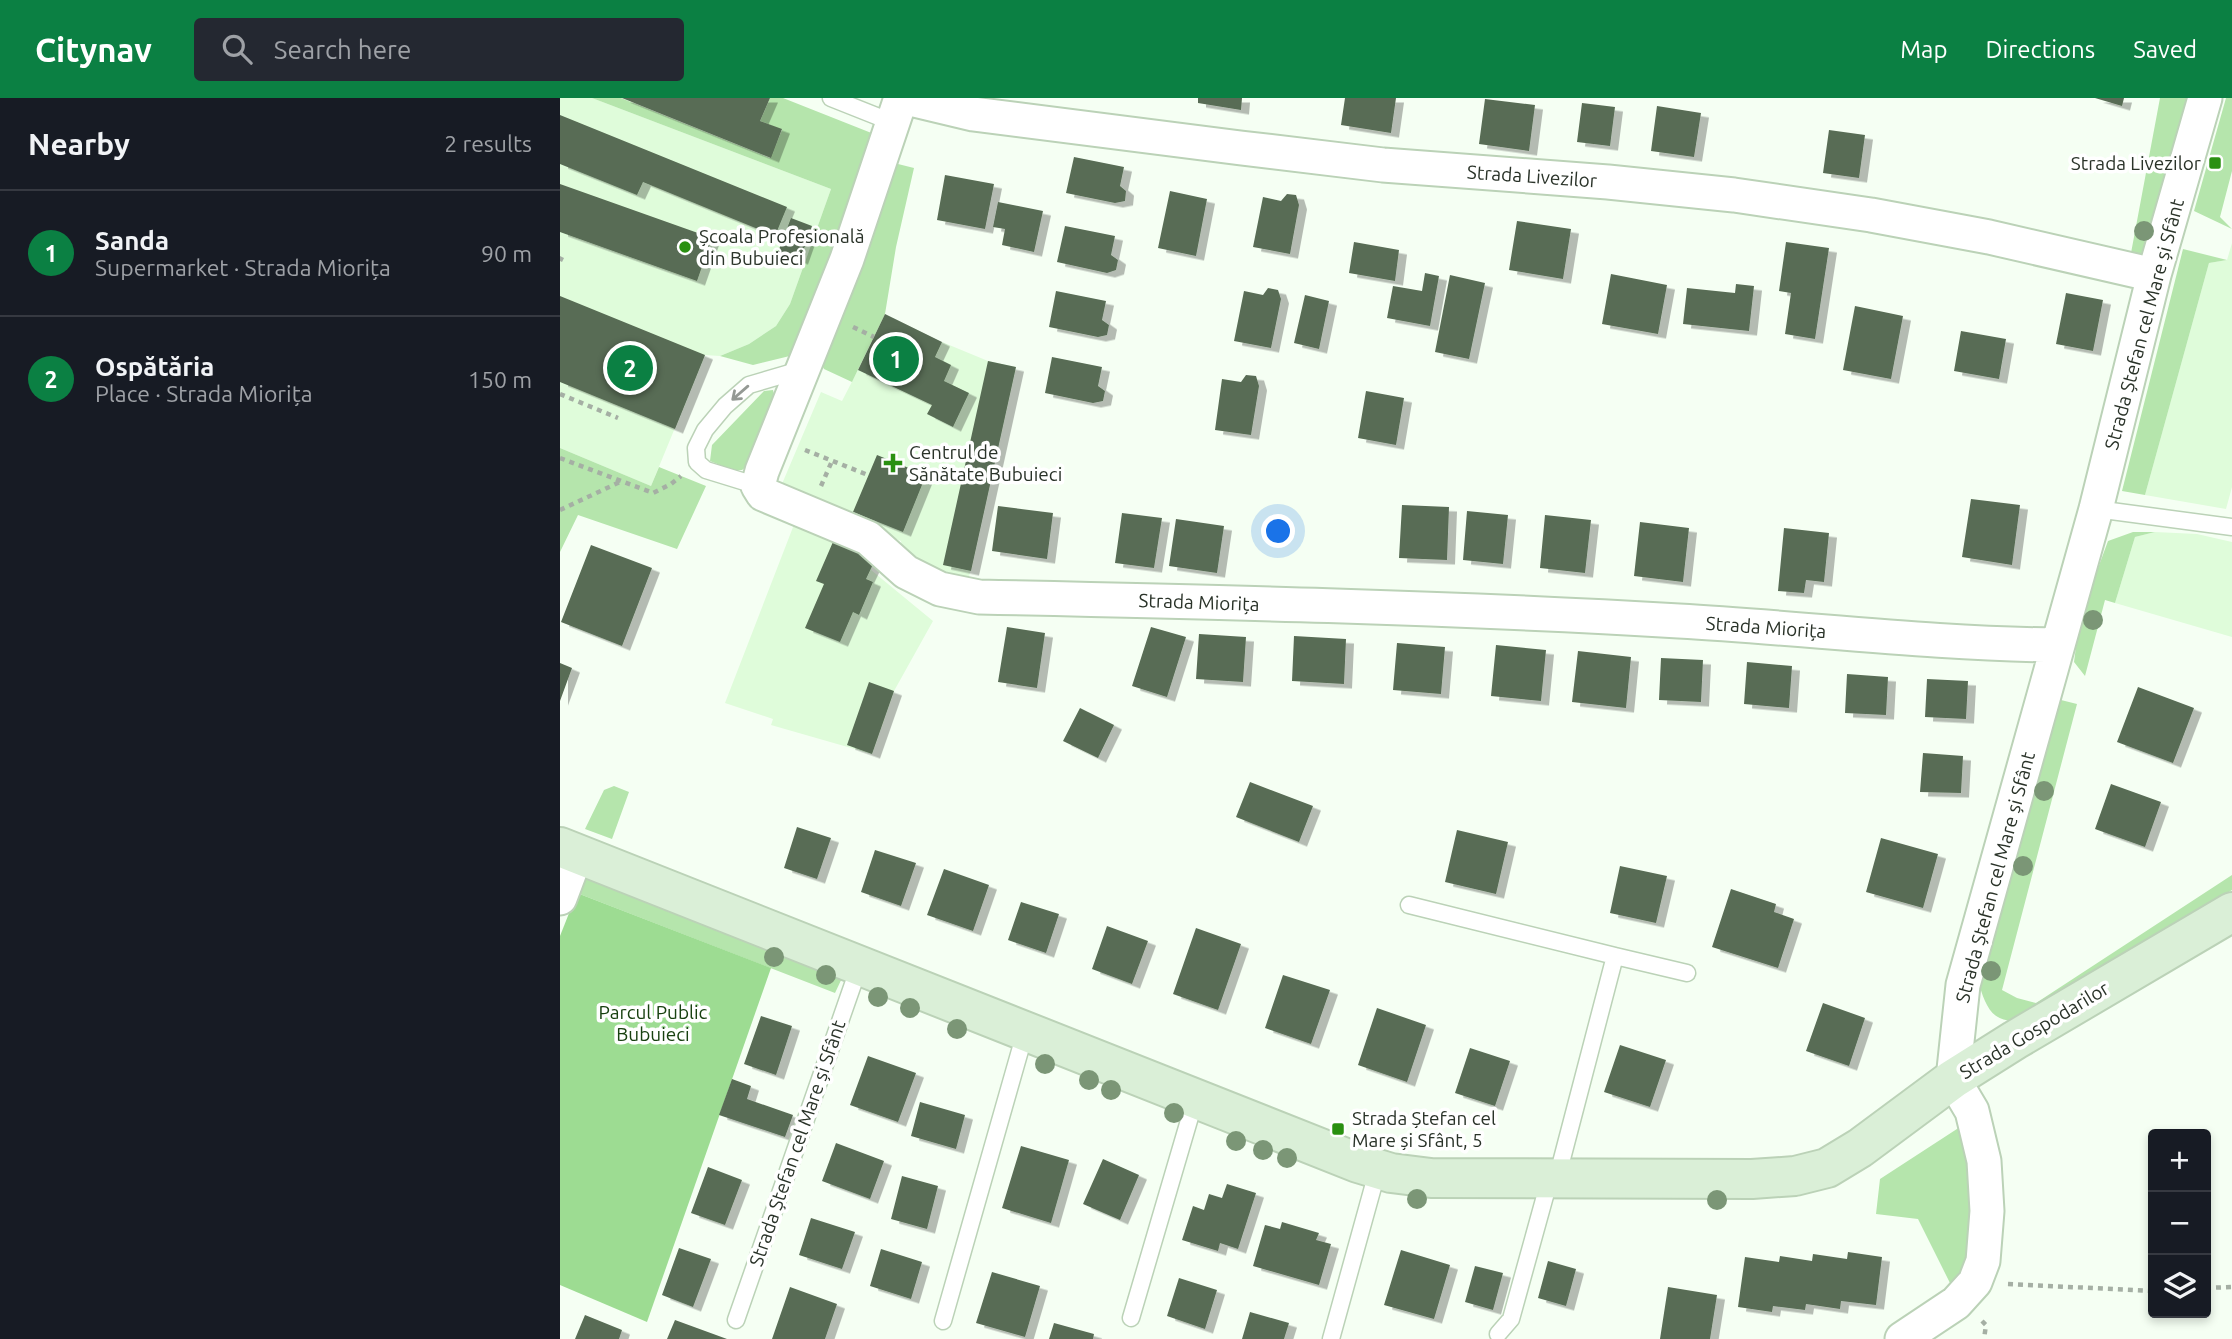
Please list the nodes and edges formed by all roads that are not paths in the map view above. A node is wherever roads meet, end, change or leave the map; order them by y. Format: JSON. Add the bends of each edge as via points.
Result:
{"nodes":[{"id":1,"x":831,"y":98,"type":"edge"},
{"id":2,"x":2205,"y":98,"type":"edge"},
{"id":3,"x":900,"y":106,"type":"edge"},
{"id":4,"x":2154,"y":275,"type":"junction"},
{"id":5,"x":803,"y":369,"type":"junction"},
{"id":6,"x":758,"y":486,"type":"junction"},
{"id":7,"x":2096,"y":509,"type":"junction"},
{"id":8,"x":2232,"y":527,"type":"edge"},
{"id":9,"x":2058,"y":645,"type":"junction"},
{"id":10,"x":568,"y":850,"type":"edge"},
{"id":11,"x":560,"y":898,"type":"edge"},
{"id":12,"x":1409,"y":905,"type":"dead end"},
{"id":13,"x":2232,"y":912,"type":"edge"},
{"id":14,"x":1615,"y":956,"type":"junction"},
{"id":15,"x":859,"y":967,"type":"junction"},
{"id":16,"x":1687,"y":973,"type":"dead end"},
{"id":17,"x":1025,"y":1033,"type":"junction"},
{"id":18,"x":1953,"y":1079,"type":"junction"},
{"id":19,"x":1195,"y":1100,"type":"junction"},
{"id":20,"x":1378,"y":1169,"type":"junction"},
{"id":21,"x":1553,"y":1178,"type":"junction"},
{"id":22,"x":1131,"y":1318,"type":"dead end"},
{"id":23,"x":736,"y":1320,"type":"dead end"},
{"id":24,"x":943,"y":1321,"type":"dead end"},
{"id":25,"x":1498,"y":1334,"type":"dead end"},
{"id":26,"x":1331,"y":1339,"type":"edge"},
{"id":27,"x":1902,"y":1339,"type":"edge"}],
"edges":[{"from":1,"to":3,"type":"lane","name":"Strada Livezilor"},
{"from":2,"to":4,"type":"street","name":"Strada Ștefan cel Mare și Sfânt"},
{"from":3,"to":4,"type":"street","name":"Strada Livezilor","via":[[1383,165],[1734,195],[1989,237]]},
{"from":3,"to":5,"type":"street"},
{"from":4,"to":7,"type":"street","name":"Strada Ștefan cel Mare și Sfânt"},
{"from":5,"to":6,"type":"street"},
{"from":5,"to":6,"type":"lane","one_way":true,"via":[[749,385],[725,406],[696,448],[697,462],[706,470]]},
{"from":6,"to":9,"type":"street","name":"Strada Miorița","via":[[764,494],[868,538],[906,572],[940,589],[979,597],[1391,607]]},
{"from":7,"to":8,"type":"lane"},
{"from":7,"to":9,"type":"street","name":"Strada Ștefan cel Mare și Sfânt"},
{"from":9,"to":18,"type":"street","name":"Strada Ștefan cel Mare și Sfânt","via":[[1963,985]]},
{"from":10,"to":11,"type":"street"},
{"from":10,"to":15,"type":"street"},
{"from":12,"to":14,"type":"lane"},
{"from":13,"to":18,"type":"street","name":"Strada Gospodarilor"},
{"from":14,"to":16,"type":"lane"},
{"from":14,"to":21,"type":"lane"},
{"from":15,"to":17,"type":"street"},
{"from":15,"to":23,"type":"lane","name":"Strada Ștefan cel Mare și Sfânt"},
{"from":17,"to":19,"type":"street"},
{"from":17,"to":24,"type":"lane"},
{"from":18,"to":21,"type":"street","via":[[1860,1148],[1827,1168],[1795,1176]]},
{"from":18,"to":27,"type":"street","name":"Strada Gospodarilor","via":[[1972,1111],[1984,1161],[1983,1261],[1975,1282],[1956,1303]]},
{"from":19,"to":20,"type":"street"},
{"from":19,"to":22,"type":"lane"},
{"from":20,"to":21,"type":"street","via":[[1431,1178]]},
{"from":20,"to":26,"type":"lane"},
{"from":21,"to":25,"type":"lane","via":[[1511,1319]]}]}
